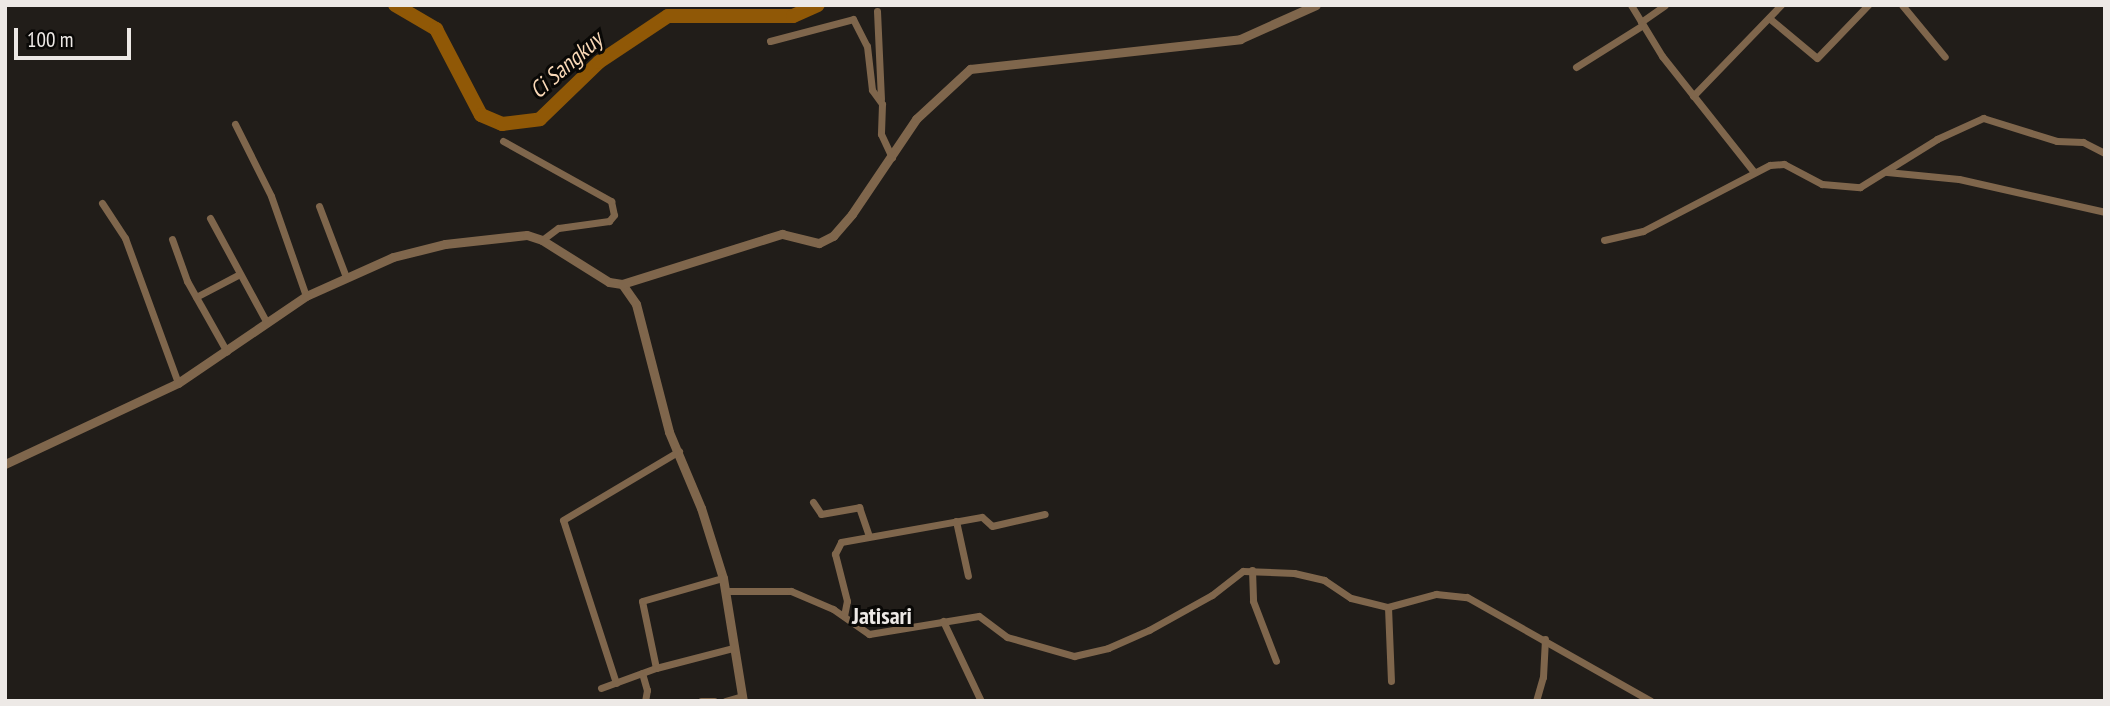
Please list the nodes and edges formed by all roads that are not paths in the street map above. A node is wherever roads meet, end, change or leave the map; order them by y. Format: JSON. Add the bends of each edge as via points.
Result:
{"nodes":[{"id":1,"x":1316,"y":5,"type":"edge"},
{"id":2,"x":1631,"y":5,"type":"edge"},
{"id":3,"x":1665,"y":5,"type":"edge"},
{"id":4,"x":1782,"y":5,"type":"edge"},
{"id":5,"x":1868,"y":5,"type":"edge"},
{"id":6,"x":1902,"y":5,"type":"edge"},
{"id":7,"x":877,"y":11,"type":"dead end"},
{"id":8,"x":1769,"y":18,"type":"junction"},
{"id":9,"x":1642,"y":23,"type":"junction"},
{"id":10,"x":770,"y":41,"type":"dead end"},
{"id":11,"x":1945,"y":57,"type":"dead end"},
{"id":12,"x":1576,"y":67,"type":"dead end"},
{"id":13,"x":1693,"y":96,"type":"junction"},
{"id":14,"x":881,"y":99,"type":"junction"},
{"id":15,"x":235,"y":124,"type":"dead end"},
{"id":16,"x":503,"y":141,"type":"dead end"},
{"id":17,"x":2105,"y":153,"type":"edge"},
{"id":18,"x":892,"y":158,"type":"junction"},
{"id":19,"x":1755,"y":172,"type":"junction"},
{"id":20,"x":1887,"y":172,"type":"junction"},
{"id":21,"x":102,"y":203,"type":"dead end"},
{"id":22,"x":319,"y":206,"type":"dead end"},
{"id":23,"x":2105,"y":212,"type":"edge"},
{"id":24,"x":210,"y":218,"type":"dead end"},
{"id":25,"x":172,"y":239,"type":"dead end"},
{"id":26,"x":542,"y":240,"type":"junction"},
{"id":27,"x":1604,"y":240,"type":"dead end"},
{"id":28,"x":239,"y":275,"type":"junction"},
{"id":29,"x":346,"y":277,"type":"junction"},
{"id":30,"x":622,"y":284,"type":"junction"},
{"id":31,"x":306,"y":296,"type":"junction"},
{"id":32,"x":195,"y":297,"type":"junction"},
{"id":33,"x":267,"y":323,"type":"junction"},
{"id":34,"x":228,"y":353,"type":"junction"},
{"id":35,"x":178,"y":383,"type":"junction"},
{"id":36,"x":679,"y":451,"type":"junction"},
{"id":37,"x":5,"y":464,"type":"edge"},
{"id":38,"x":813,"y":502,"type":"dead end"},
{"id":39,"x":1045,"y":514,"type":"dead end"},
{"id":40,"x":956,"y":521,"type":"junction"},
{"id":41,"x":869,"y":536,"type":"junction"},
{"id":42,"x":1252,"y":570,"type":"junction"},
{"id":43,"x":968,"y":576,"type":"dead end"},
{"id":44,"x":723,"y":578,"type":"junction"},
{"id":45,"x":725,"y":591,"type":"junction"},
{"id":46,"x":1388,"y":607,"type":"junction"},
{"id":47,"x":844,"y":616,"type":"junction"},
{"id":48,"x":943,"y":621,"type":"junction"},
{"id":49,"x":1545,"y":639,"type":"junction"},
{"id":50,"x":733,"y":648,"type":"junction"},
{"id":51,"x":1276,"y":661,"type":"dead end"},
{"id":52,"x":656,"y":667,"type":"junction"},
{"id":53,"x":642,"y":673,"type":"junction"},
{"id":54,"x":1391,"y":681,"type":"dead end"},
{"id":55,"x":616,"y":683,"type":"junction"},
{"id":56,"x":601,"y":688,"type":"dead end"},
{"id":57,"x":742,"y":698,"type":"edge"},
{"id":58,"x":645,"y":701,"type":"edge"},
{"id":59,"x":701,"y":701,"type":"edge"},
{"id":60,"x":714,"y":701,"type":"edge"},
{"id":61,"x":725,"y":701,"type":"edge"},
{"id":62,"x":981,"y":701,"type":"edge"},
{"id":63,"x":1536,"y":701,"type":"edge"},
{"id":64,"x":1651,"y":701,"type":"edge"}],
"edges":[{"from":1,"to":18,"type":"street","via":[[1240,39],[970,69],[922,112]]},
{"from":2,"to":9,"type":"street"},
{"from":3,"to":9,"type":"street"},
{"from":4,"to":8,"type":"street"},
{"from":5,"to":8,"type":"street","via":[[1817,58]]},
{"from":6,"to":11,"type":"street"},
{"from":7,"to":14,"type":"street"},
{"from":8,"to":13,"type":"street"},
{"from":9,"to":12,"type":"street"},
{"from":9,"to":13,"type":"street"},
{"from":10,"to":14,"type":"street","via":[[853,19],[867,46],[872,90]]},
{"from":13,"to":19,"type":"street"},
{"from":14,"to":18,"type":"street","via":[[881,134]]},
{"from":15,"to":31,"type":"street","via":[[271,196]]},
{"from":16,"to":26,"type":"street","via":[[611,201],[614,215],[609,220],[558,228]]},
{"from":17,"to":20,"type":"street","via":[[2082,142],[2057,141],[1983,118],[1937,139]]},
{"from":18,"to":30,"type":"street","via":[[848,220],[824,241],[782,234]]},
{"from":19,"to":20,"type":"street","via":[[1778,163],[1815,182],[1840,188],[1860,187]]},
{"from":19,"to":27,"type":"street","via":[[1654,226]]},
{"from":20,"to":23,"type":"street","via":[[1959,179]]},
{"from":21,"to":35,"type":"street","via":[[125,238]]},
{"from":22,"to":29,"type":"street"},
{"from":24,"to":28,"type":"street"},
{"from":25,"to":32,"type":"street"},
{"from":26,"to":29,"type":"street","via":[[527,235],[445,244],[393,257]]},
{"from":26,"to":30,"type":"street","via":[[604,279]]},
{"from":28,"to":32,"type":"street"},
{"from":28,"to":33,"type":"street"},
{"from":29,"to":31,"type":"street"},
{"from":30,"to":36,"type":"street","via":[[636,304],[663,413]]},
{"from":31,"to":33,"type":"street"},
{"from":32,"to":34,"type":"street"},
{"from":33,"to":34,"type":"street"},
{"from":34,"to":35,"type":"street"},
{"from":35,"to":37,"type":"street"},
{"from":36,"to":44,"type":"street"},
{"from":36,"to":55,"type":"street","via":[[563,520]]},
{"from":38,"to":41,"type":"street","via":[[821,514],[859,507]]},
{"from":39,"to":40,"type":"street","via":[[992,526],[982,517]]},
{"from":40,"to":41,"type":"street"},
{"from":40,"to":43,"type":"street"},
{"from":41,"to":47,"type":"street","via":[[836,548],[835,563],[847,601]]},
{"from":42,"to":46,"type":"street","via":[[1317,577],[1351,598]]},
{"from":42,"to":48,"type":"street","via":[[1151,629],[1108,648],[1074,656],[1007,637],[979,617]]},
{"from":42,"to":51,"type":"street","via":[[1253,601]]},
{"from":44,"to":45,"type":"street"},
{"from":44,"to":52,"type":"street","via":[[642,601]]},
{"from":45,"to":47,"type":"street","via":[[784,590]]},
{"from":45,"to":50,"type":"street"},
{"from":46,"to":49,"type":"street","via":[[1436,594],[1461,596]]},
{"from":46,"to":54,"type":"street"},
{"from":47,"to":48,"type":"street","via":[[869,634]]},
{"from":48,"to":62,"type":"street"},
{"from":49,"to":63,"type":"street"},
{"from":49,"to":64,"type":"street"},
{"from":50,"to":52,"type":"street"},
{"from":50,"to":57,"type":"street"},
{"from":52,"to":53,"type":"street"},
{"from":53,"to":55,"type":"street"},
{"from":53,"to":58,"type":"street"},
{"from":55,"to":56,"type":"street"},
{"from":57,"to":61,"type":"street"},
{"from":59,"to":60,"type":"street"}]}
